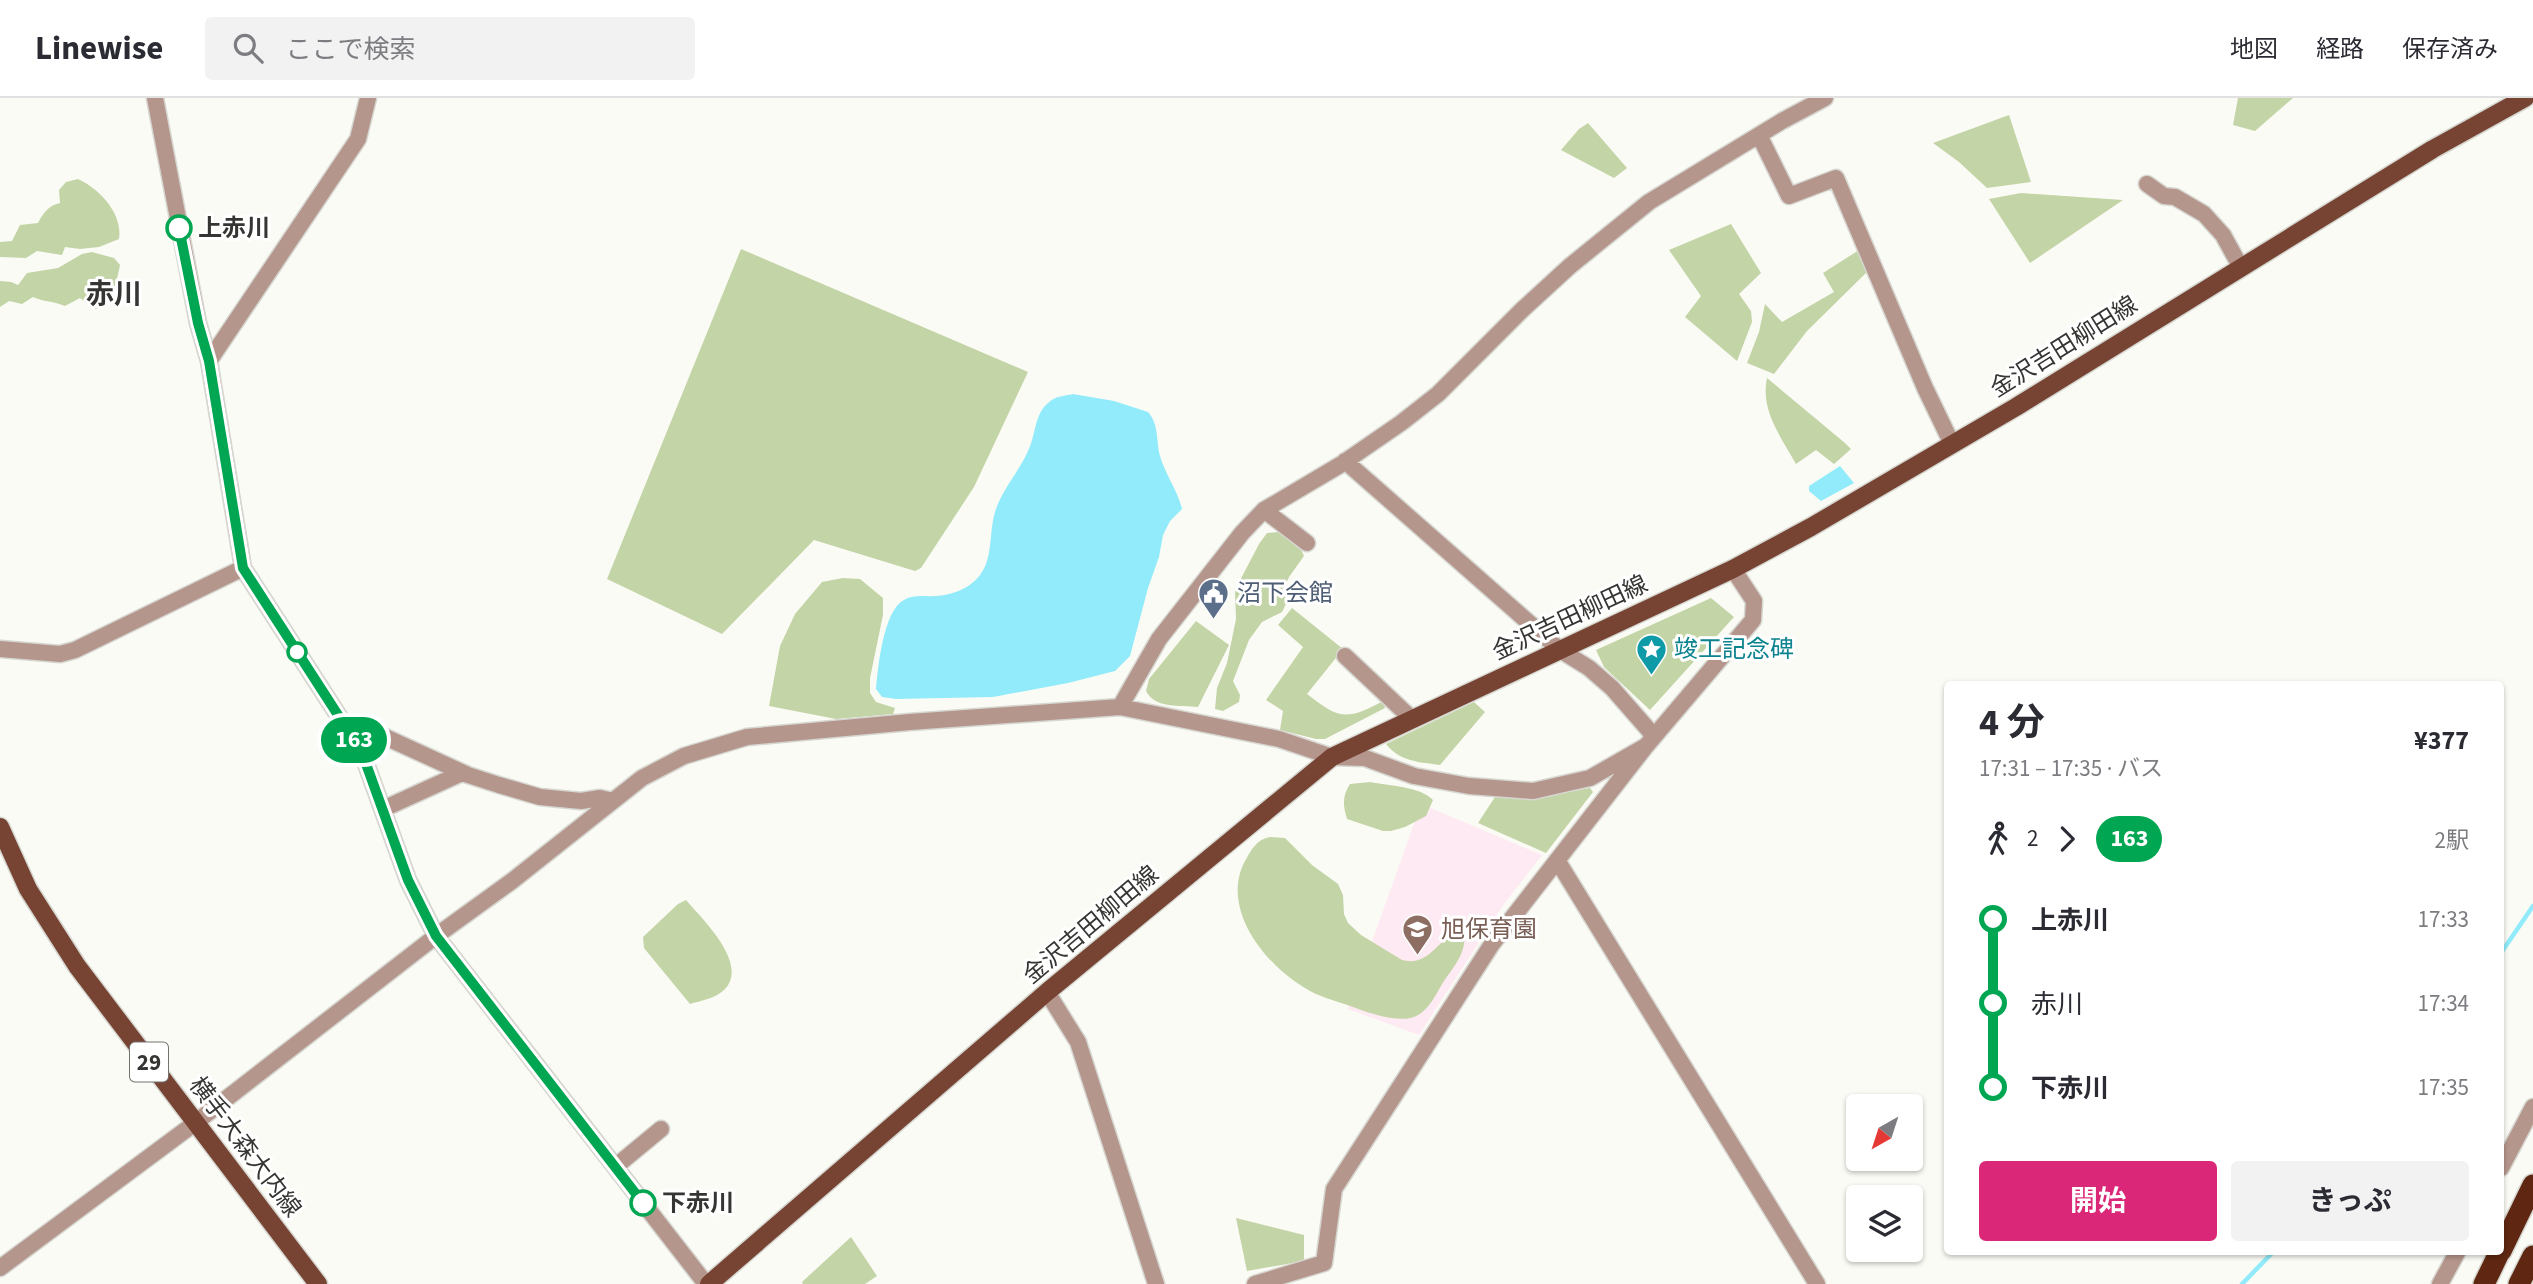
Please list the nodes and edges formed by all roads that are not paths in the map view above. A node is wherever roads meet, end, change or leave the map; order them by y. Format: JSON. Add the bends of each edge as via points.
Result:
{"nodes":[{"id":1,"x":155,"y":98,"type":"edge"},
{"id":2,"x":368,"y":98,"type":"edge"},
{"id":3,"x":2525,"y":98,"type":"edge"},
{"id":4,"x":1820,"y":99,"type":"edge"},
{"id":5,"x":1759,"y":135,"type":"junction"},
{"id":6,"x":2147,"y":184,"type":"dead end"},
{"id":7,"x":2240,"y":266,"type":"junction"},
{"id":8,"x":209,"y":361,"type":"junction"},
{"id":9,"x":1952,"y":444,"type":"junction"},
{"id":10,"x":1345,"y":461,"type":"junction"},
{"id":11,"x":1264,"y":510,"type":"junction"},
{"id":12,"x":1307,"y":543,"type":"dead end"},
{"id":13,"x":243,"y":568,"type":"junction"},
{"id":14,"x":1732,"y":569,"type":"junction"},
{"id":15,"x":0,"y":649,"type":"edge"},
{"id":16,"x":1560,"y":650,"type":"junction"},
{"id":17,"x":1345,"y":656,"type":"dead end"},
{"id":18,"x":1120,"y":706,"type":"junction"},
{"id":19,"x":1412,"y":719,"type":"junction"},
{"id":20,"x":349,"y":732,"type":"junction"},
{"id":21,"x":1650,"y":741,"type":"junction"},
{"id":22,"x":1332,"y":757,"type":"junction"},
{"id":23,"x":462,"y":773,"type":"junction"},
{"id":24,"x":613,"y":800,"type":"junction"},
{"id":25,"x":383,"y":809,"type":"junction"},
{"id":26,"x":0,"y":827,"type":"edge"},
{"id":27,"x":1557,"y":860,"type":"junction"},
{"id":28,"x":436,"y":936,"type":"junction"},
{"id":29,"x":1047,"y":992,"type":"junction"},
{"id":30,"x":2533,"y":1107,"type":"edge"},
{"id":31,"x":195,"y":1123,"type":"junction"},
{"id":32,"x":661,"y":1129,"type":"dead end"},
{"id":33,"x":2504,"y":1162,"type":"edge"},
{"id":34,"x":615,"y":1167,"type":"junction"},
{"id":35,"x":2533,"y":1185,"type":"edge"},
{"id":36,"x":2504,"y":1245,"type":"edge"},
{"id":37,"x":2456,"y":1255,"type":"edge"},
{"id":38,"x":2499,"y":1255,"type":"edge"},
{"id":39,"x":2533,"y":1256,"type":"edge"},
{"id":40,"x":5,"y":1263,"type":"edge"},
{"id":41,"x":318,"y":1284,"type":"edge"},
{"id":42,"x":707,"y":1284,"type":"edge"},
{"id":43,"x":1156,"y":1284,"type":"edge"},
{"id":44,"x":1255,"y":1284,"type":"edge"},
{"id":45,"x":1817,"y":1284,"type":"edge"},
{"id":46,"x":2440,"y":1284,"type":"edge"},
{"id":47,"x":2484,"y":1284,"type":"edge"},
{"id":48,"x":2519,"y":1284,"type":"edge"}],
"edges":[{"from":1,"to":8,"type":"street"},
{"from":2,"to":8,"type":"street","via":[[358,139]]},
{"from":3,"to":7,"type":"main road","name":"金沢吉田柳田線"},
{"from":4,"to":5,"type":"street"},
{"from":5,"to":9,"type":"street","via":[[1789,196],[1836,178]]},
{"from":5,"to":10,"type":"street","via":[[1649,202],[1561,274],[1438,394]]},
{"from":6,"to":7,"type":"street","via":[[2204,214],[2223,235]]},
{"from":7,"to":9,"type":"main road","name":"金沢吉田柳田線"},
{"from":8,"to":13,"type":"street"},
{"from":9,"to":14,"type":"main road","name":"金沢吉田柳田線"},
{"from":10,"to":11,"type":"street"},
{"from":10,"to":16,"type":"street"},
{"from":11,"to":12,"type":"street"},
{"from":11,"to":18,"type":"street","via":[[1159,639]]},
{"from":13,"to":15,"type":"street","via":[[75,650],[60,654]]},
{"from":13,"to":20,"type":"street"},
{"from":14,"to":16,"type":"main road","name":"金沢吉田柳田線"},
{"from":14,"to":21,"type":"street","via":[[1754,601],[1754,620]]},
{"from":16,"to":19,"type":"main road","name":"金沢吉田柳田線"},
{"from":16,"to":21,"type":"street","via":[[1612,688]]},
{"from":17,"to":19,"type":"street"},
{"from":18,"to":22,"type":"street","via":[[1279,739]]},
{"from":18,"to":24,"type":"street","via":[[747,737],[684,756]]},
{"from":19,"to":22,"type":"main road","name":"金沢吉田柳田線"},
{"from":20,"to":23,"type":"street","via":[[359,725]]},
{"from":20,"to":25,"type":"street"},
{"from":21,"to":22,"type":"street","via":[[1590,778],[1533,791],[1469,786],[1414,776],[1365,758]]},
{"from":21,"to":27,"type":"street"},
{"from":22,"to":29,"type":"main road","name":"金沢吉田柳田線"},
{"from":23,"to":24,"type":"street","via":[[540,797]]},
{"from":23,"to":25,"type":"street"},
{"from":24,"to":28,"type":"street"},
{"from":25,"to":28,"type":"street","via":[[408,880]]},
{"from":26,"to":31,"type":"main road","name":"横手大森大内線","number":"29","via":[[28,889],[77,966]]},
{"from":27,"to":44,"type":"street","via":[[1492,944],[1334,1189],[1324,1264]]},
{"from":27,"to":45,"type":"street"},
{"from":28,"to":31,"type":"street"},
{"from":28,"to":34,"type":"street"},
{"from":29,"to":42,"type":"main road","name":"金沢吉田柳田線"},
{"from":29,"to":43,"type":"street","via":[[1078,1042]]},
{"from":30,"to":33,"type":"street"},
{"from":31,"to":40,"type":"street"},
{"from":31,"to":41,"type":"main road","name":"横手大森大内線","number":"29"},
{"from":32,"to":34,"type":"street"},
{"from":34,"to":42,"type":"street"},
{"from":35,"to":36,"type":"highway"},
{"from":37,"to":46,"type":"street"},
{"from":38,"to":47,"type":"highway"},
{"from":39,"to":48,"type":"highway"}]}
